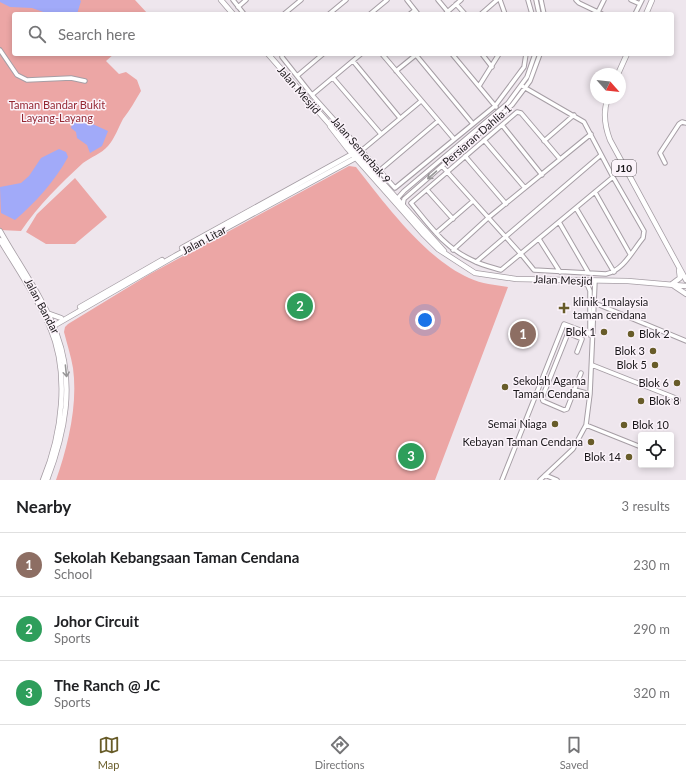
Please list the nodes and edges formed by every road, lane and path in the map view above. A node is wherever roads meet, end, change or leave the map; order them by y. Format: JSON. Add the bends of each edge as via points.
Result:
{"nodes":[{"id":1,"x":221,"y":0,"type":"edge"},
{"id":2,"x":233,"y":0,"type":"edge"},
{"id":3,"x":246,"y":0,"type":"edge"},
{"id":4,"x":301,"y":0,"type":"edge"},
{"id":5,"x":346,"y":0,"type":"edge"},
{"id":6,"x":387,"y":0,"type":"edge"},
{"id":7,"x":407,"y":0,"type":"edge"},
{"id":8,"x":438,"y":0,"type":"edge"},
{"id":9,"x":461,"y":0,"type":"edge"},
{"id":10,"x":497,"y":0,"type":"edge"},
{"id":11,"x":500,"y":0,"type":"edge"},
{"id":12,"x":528,"y":0,"type":"edge"},
{"id":13,"x":536,"y":0,"type":"edge"},
{"id":14,"x":541,"y":0,"type":"edge"},
{"id":15,"x":576,"y":0,"type":"edge"},
{"id":16,"x":604,"y":0,"type":"edge"},
{"id":17,"x":631,"y":0,"type":"edge"},
{"id":18,"x":652,"y":0,"type":"edge"},
{"id":19,"x":641,"y":2,"type":"edge"},
{"id":20,"x":456,"y":4,"type":"junction"},
{"id":21,"x":238,"y":7,"type":"junction"},
{"id":22,"x":415,"y":10,"type":"joint"},
{"id":23,"x":232,"y":12,"type":"edge"},
{"id":24,"x":242,"y":12,"type":"edge"},
{"id":25,"x":286,"y":12,"type":"edge"},
{"id":26,"x":331,"y":12,"type":"edge"},
{"id":27,"x":372,"y":12,"type":"edge"},
{"id":28,"x":412,"y":12,"type":"edge"},
{"id":29,"x":445,"y":12,"type":"edge"},
{"id":30,"x":447,"y":12,"type":"edge"},
{"id":31,"x":463,"y":12,"type":"edge"},
{"id":32,"x":483,"y":12,"type":"edge"},
{"id":33,"x":504,"y":12,"type":"edge"},
{"id":34,"x":531,"y":12,"type":"edge"},
{"id":35,"x":539,"y":12,"type":"edge"},
{"id":36,"x":544,"y":12,"type":"edge"},
{"id":37,"x":598,"y":12,"type":"edge"},
{"id":38,"x":600,"y":12,"type":"edge"},
{"id":39,"x":636,"y":12,"type":"edge"},
{"id":40,"x":647,"y":12,"type":"edge"},
{"id":41,"x":0,"y":50,"type":"edge"},
{"id":42,"x":270,"y":56,"type":"edge"},
{"id":43,"x":283,"y":56,"type":"edge"},
{"id":44,"x":321,"y":56,"type":"edge"},
{"id":45,"x":359,"y":56,"type":"edge"},
{"id":46,"x":384,"y":56,"type":"edge"},
{"id":47,"x":415,"y":56,"type":"edge"},
{"id":48,"x":417,"y":56,"type":"edge"},
{"id":49,"x":454,"y":56,"type":"edge"},
{"id":50,"x":484,"y":56,"type":"edge"},
{"id":51,"x":498,"y":56,"type":"edge"},
{"id":52,"x":526,"y":56,"type":"edge"},
{"id":53,"x":534,"y":56,"type":"edge"},
{"id":54,"x":539,"y":56,"type":"edge"},
{"id":55,"x":626,"y":56,"type":"edge"},
{"id":56,"x":353,"y":61,"type":"junction"},
{"id":57,"x":492,"y":66,"type":"junction"},
{"id":58,"x":621,"y":68,"type":"edge"},
{"id":59,"x":396,"y":71,"type":"junction"},
{"id":60,"x":297,"y":76,"type":"junction"},
{"id":61,"x":333,"y":78,"type":"junction"},
{"id":62,"x":85,"y":81,"type":"dead end"},
{"id":63,"x":479,"y":86,"type":"junction"},
{"id":64,"x":522,"y":86,"type":"junction"},
{"id":65,"x":526,"y":88,"type":"junction"},
{"id":66,"x":312,"y":95,"type":"junction"},
{"id":67,"x":422,"y":101,"type":"junction"},
{"id":68,"x":607,"y":104,"type":"edge"},
{"id":69,"x":495,"y":106,"type":"junction"},
{"id":70,"x":499,"y":111,"type":"junction"},
{"id":71,"x":574,"y":115,"type":"junction"},
{"id":72,"x":400,"y":118,"type":"junction"},
{"id":73,"x":438,"y":121,"type":"junction"},
{"id":74,"x":686,"y":123,"type":"edge"},
{"id":75,"x":473,"y":124,"type":"junction"},
{"id":76,"x":502,"y":125,"type":"junction"},
{"id":77,"x":330,"y":126,"type":"junction"},
{"id":78,"x":381,"y":134,"type":"junction"},
{"id":79,"x":591,"y":134,"type":"junction"},
{"id":80,"x":454,"y":139,"type":"junction"},
{"id":81,"x":484,"y":140,"type":"junction"},
{"id":82,"x":544,"y":141,"type":"junction"},
{"id":83,"x":347,"y":148,"type":"junction"},
{"id":84,"x":357,"y":154,"type":"junction"},
{"id":85,"x":601,"y":155,"type":"junction"},
{"id":86,"x":465,"y":156,"type":"junction"},
{"id":87,"x":560,"y":159,"type":"junction"},
{"id":88,"x":346,"y":161,"type":"junction"},
{"id":89,"x":665,"y":163,"type":"dead end"},
{"id":90,"x":362,"y":164,"type":"junction"},
{"id":91,"x":442,"y":166,"type":"junction"},
{"id":92,"x":379,"y":171,"type":"junction"},
{"id":93,"x":447,"y":172,"type":"junction"},
{"id":94,"x":542,"y":174,"type":"junction"},
{"id":95,"x":612,"y":177,"type":"junction"},
{"id":96,"x":525,"y":188,"type":"junction"},
{"id":97,"x":404,"y":191,"type":"junction"},
{"id":98,"x":428,"y":191,"type":"dead end"},
{"id":99,"x":595,"y":192,"type":"junction"},
{"id":100,"x":408,"y":196,"type":"junction"},
{"id":101,"x":396,"y":200,"type":"junction"},
{"id":102,"x":473,"y":201,"type":"junction"},
{"id":103,"x":506,"y":204,"type":"junction"},
{"id":104,"x":403,"y":205,"type":"junction"},
{"id":105,"x":576,"y":208,"type":"junction"},
{"id":106,"x":488,"y":218,"type":"junction"},
{"id":107,"x":453,"y":219,"type":"junction"},
{"id":108,"x":559,"y":222,"type":"junction"},
{"id":109,"x":0,"y":231,"type":"edge"},
{"id":110,"x":436,"y":233,"type":"junction"},
{"id":111,"x":505,"y":236,"type":"junction"},
{"id":112,"x":539,"y":239,"type":"junction"},
{"id":113,"x":0,"y":240,"type":"edge"},
{"id":114,"x":453,"y":250,"type":"junction"},
{"id":115,"x":447,"y":254,"type":"junction"},
{"id":116,"x":521,"y":254,"type":"junction"},
{"id":117,"x":630,"y":254,"type":"junction"},
{"id":118,"x":676,"y":260,"type":"junction"},
{"id":119,"x":476,"y":262,"type":"junction"},
{"id":120,"x":678,"y":266,"type":"junction"},
{"id":121,"x":560,"y":272,"type":"junction"},
{"id":122,"x":588,"y":272,"type":"junction"},
{"id":123,"x":614,"y":272,"type":"junction"},
{"id":124,"x":686,"y":273,"type":"edge"},
{"id":125,"x":581,"y":280,"type":"junction"},
{"id":126,"x":686,"y":280,"type":"edge"},
{"id":127,"x":595,"y":281,"type":"junction"},
{"id":128,"x":671,"y":285,"type":"junction"},
{"id":129,"x":686,"y":286,"type":"edge"},
{"id":130,"x":686,"y":294,"type":"edge"},
{"id":131,"x":592,"y":304,"type":"junction"},
{"id":132,"x":48,"y":313,"type":"junction"},
{"id":133,"x":61,"y":320,"type":"junction"},
{"id":134,"x":51,"y":325,"type":"junction"},
{"id":135,"x":562,"y":330,"type":"junction"},
{"id":136,"x":568,"y":333,"type":"junction"},
{"id":137,"x":57,"y":334,"type":"junction"},
{"id":138,"x":591,"y":335,"type":"junction"},
{"id":139,"x":686,"y":341,"type":"edge"},
{"id":140,"x":578,"y":352,"type":"dead end"},
{"id":141,"x":592,"y":365,"type":"junction"},
{"id":142,"x":581,"y":373,"type":"dead end"},
{"id":143,"x":575,"y":390,"type":"junction"},
{"id":144,"x":590,"y":394,"type":"junction"},
{"id":145,"x":678,"y":402,"type":"dead end"},
{"id":146,"x":586,"y":425,"type":"junction"},
{"id":147,"x":638,"y":446,"type":"edge"},
{"id":148,"x":52,"y":459,"type":"junction"},
{"id":149,"x":545,"y":475,"type":"junction"},
{"id":150,"x":43,"y":480,"type":"edge"},
{"id":151,"x":47,"y":480,"type":"edge"},
{"id":152,"x":502,"y":480,"type":"edge"},
{"id":153,"x":540,"y":480,"type":"edge"},
{"id":154,"x":557,"y":480,"type":"edge"}],
"edges":[{"from":1,"to":23,"type":"main road"},
{"from":2,"to":21,"type":"street"},
{"from":3,"to":21,"type":"street"},
{"from":4,"to":25,"type":"street"},
{"from":5,"to":26,"type":"street"},
{"from":6,"to":27,"type":"street"},
{"from":7,"to":22,"type":"street"},
{"from":8,"to":29,"type":"street"},
{"from":9,"to":20,"type":"street"},
{"from":10,"to":32,"type":"street"},
{"from":11,"to":33,"type":"street"},
{"from":12,"to":34,"type":"street"},
{"from":13,"to":35,"type":"street"},
{"from":14,"to":36,"type":"street"},
{"from":15,"to":37,"type":"street"},
{"from":16,"to":38,"type":"street"},
{"from":17,"to":19,"type":"street"},
{"from":18,"to":40,"type":"main road"},
{"from":19,"to":39,"type":"street"},
{"from":20,"to":30,"type":"street"},
{"from":20,"to":31,"type":"street"},
{"from":21,"to":24,"type":"street"},
{"from":22,"to":28,"type":"street"},
{"from":41,"to":62,"type":"street","via":[[17,75],[27,80],[71,78]]},
{"from":42,"to":77,"type":"main road","name":"Jalan Mesjid"},
{"from":43,"to":60,"type":"street","name":"Jalan Semerbak 9"},
{"from":44,"to":60,"type":"street"},
{"from":45,"to":56,"type":"street"},
{"from":46,"to":59,"type":"street"},
{"from":47,"to":59,"type":"street"},
{"from":48,"to":75,"type":"street"},
{"from":49,"to":63,"type":"street"},
{"from":50,"to":57,"type":"street"},
{"from":51,"to":57,"type":"street"},
{"from":52,"to":69,"type":"street","via":[[524,67]]},
{"from":53,"to":64,"type":"street","name":"Persiaran Dahlia 1"},
{"from":54,"to":65,"type":"street","name":"Persiaran Dahlia 1","via":[[535,72]]},
{"from":55,"to":58,"type":"main road"},
{"from":56,"to":61,"type":"street"},
{"from":56,"to":72,"type":"street"},
{"from":57,"to":63,"type":"street"},
{"from":59,"to":67,"type":"street"},
{"from":60,"to":66,"type":"street","name":"Jalan Semerbak 9"},
{"from":61,"to":66,"type":"street"},
{"from":61,"to":78,"type":"street"},
{"from":63,"to":69,"type":"street"},
{"from":64,"to":65,"type":"street"},
{"from":64,"to":70,"type":"street","name":"Persiaran Dahlia 1"},
{"from":65,"to":71,"type":"street"},
{"from":65,"to":91,"type":"street","name":"Persiaran Dahlia 1","via":[[500,117]]},
{"from":66,"to":84,"type":"street","name":"Jalan Semerbak 9"},
{"from":67,"to":72,"type":"street"},
{"from":67,"to":73,"type":"street"},
{"from":68,"to":118,"type":"main road","number":"J10","via":[[606,132]]},
{"from":69,"to":70,"type":"street"},
{"from":69,"to":75,"type":"street"},
{"from":70,"to":97,"type":"street","name":"Persiaran Dahlia 1"},
{"from":71,"to":79,"type":"street","via":[[584,122]]},
{"from":71,"to":82,"type":"street"},
{"from":72,"to":78,"type":"street"},
{"from":73,"to":80,"type":"street"},
{"from":73,"to":92,"type":"street"},
{"from":74,"to":89,"type":"street","via":[[679,124],[660,154]]},
{"from":75,"to":80,"type":"street"},
{"from":76,"to":81,"type":"street"},
{"from":76,"to":82,"type":"street","via":[[518,112]]},
{"from":76,"to":94,"type":"street"},
{"from":77,"to":83,"type":"main road","name":"Jalan Mesjid"},
{"from":77,"to":84,"type":"main road","name":"Jalan Mesjid"},
{"from":78,"to":84,"type":"street"},
{"from":79,"to":85,"type":"street"},
{"from":79,"to":87,"type":"street"},
{"from":80,"to":92,"type":"street","name":"Jalan Semerbak 9","via":[[398,187],[395,188]]},
{"from":81,"to":86,"type":"street"},
{"from":81,"to":96,"type":"street"},
{"from":82,"to":87,"type":"street"},
{"from":83,"to":84,"type":"main road","name":"Jalan Mesjid"},
{"from":83,"to":88,"type":"main road"},
{"from":84,"to":88,"type":"main road","name":"Jalan Litar"},
{"from":84,"to":90,"type":"main road","name":"Jalan Mesjid"},
{"from":84,"to":92,"type":"street","name":"Jalan Semerbak 9"},
{"from":84,"to":101,"type":"main road","name":"Jalan Mesjid"},
{"from":85,"to":95,"type":"street"},
{"from":85,"to":111,"type":"street"},
{"from":86,"to":93,"type":"street"},
{"from":86,"to":103,"type":"street"},
{"from":87,"to":94,"type":"street"},
{"from":88,"to":90,"type":"main road"},
{"from":88,"to":133,"type":"main road","name":"Jalan Litar"},
{"from":90,"to":101,"type":"main road","name":"Jalan Mesjid"},
{"from":91,"to":93,"type":"street"},
{"from":91,"to":100,"type":"street","name":"Persiaran Dahlia 1","one_way":true},
{"from":93,"to":102,"type":"street"},
{"from":93,"to":110,"type":"street","via":[[411,203]]},
{"from":94,"to":96,"type":"street"},
{"from":95,"to":99,"type":"street"},
{"from":95,"to":117,"type":"street","via":[[645,234]]},
{"from":96,"to":103,"type":"street"},
{"from":97,"to":100,"type":"street","via":[[403,196]]},
{"from":97,"to":101,"type":"street","name":"Persiaran Dahlia 1"},
{"from":98,"to":107,"type":"street"},
{"from":99,"to":105,"type":"street"},
{"from":99,"to":117,"type":"street"},
{"from":100,"to":104,"type":"street","name":"Persiaran Dahlia 1","via":[[403,200]]},
{"from":101,"to":104,"type":"main road","name":"Jalan Mesjid"},
{"from":101,"to":115,"type":"main road","name":"Jalan Mesjid","via":[[424,235]]},
{"from":102,"to":106,"type":"street"},
{"from":102,"to":107,"type":"street"},
{"from":103,"to":106,"type":"street"},
{"from":104,"to":115,"type":"main road","name":"Jalan Mesjid"},
{"from":105,"to":108,"type":"street"},
{"from":105,"to":123,"type":"street"},
{"from":106,"to":111,"type":"street"},
{"from":106,"to":114,"type":"street"},
{"from":107,"to":110,"type":"street"},
{"from":108,"to":112,"type":"street"},
{"from":108,"to":122,"type":"street"},
{"from":109,"to":132,"type":"main road","name":"Jalan Bandar"},
{"from":110,"to":114,"type":"street"},
{"from":111,"to":116,"type":"street"},
{"from":111,"to":119,"type":"street"},
{"from":112,"to":116,"type":"street"},
{"from":112,"to":121,"type":"street"},
{"from":113,"to":134,"type":"main road","name":"Jalan Bandar"},
{"from":114,"to":119,"type":"street"},
{"from":115,"to":125,"type":"main road","name":"Jalan Mesjid","via":[[470,270],[484,275],[516,279]]},
{"from":116,"to":119,"type":"street","via":[[501,270]]},
{"from":116,"to":121,"type":"street","via":[[536,271]]},
{"from":117,"to":123,"type":"street"},
{"from":118,"to":120,"type":"main road","number":"J10"},
{"from":118,"to":128,"type":"main road","via":[[680,276]]},
{"from":120,"to":124,"type":"main road"},
{"from":120,"to":126,"type":"main road","number":"J10"},
{"from":121,"to":122,"type":"street"},
{"from":122,"to":123,"type":"street"},
{"from":125,"to":127,"type":"main road","name":"Jalan Mesjid"},
{"from":125,"to":131,"type":"street","via":[[588,286]]},
{"from":127,"to":128,"type":"main road","name":"Jalan Mesjid"},
{"from":127,"to":131,"type":"street"},
{"from":128,"to":129,"type":"main road","name":"Jalan Mesjid"},
{"from":128,"to":130,"type":"main road"},
{"from":131,"to":138,"type":"street"},
{"from":131,"to":139,"type":"street"},
{"from":132,"to":133,"type":"main road"},
{"from":132,"to":134,"type":"main road","name":"Jalan Bandar"},
{"from":133,"to":134,"type":"main road","name":"Jalan Litar"},
{"from":133,"to":137,"type":"main road"},
{"from":134,"to":137,"type":"main road","name":"Jalan Bandar"},
{"from":134,"to":148,"type":"main road","name":"Jalan Bandar","via":[[62,385]]},
{"from":135,"to":136,"type":"street"},
{"from":135,"to":138,"type":"street","via":[[564,324]]},
{"from":135,"to":152,"type":"street"},
{"from":136,"to":140,"type":"street","via":[[582,339]]},
{"from":136,"to":143,"type":"street","via":[[542,400],[566,410]]},
{"from":137,"to":148,"type":"main road","name":"Jalan Bandar","one_way":true,"via":[[65,364],[67,404]]},
{"from":138,"to":141,"type":"street"},
{"from":141,"to":144,"type":"street"},
{"from":141,"to":145,"type":"street","via":[[678,399]]},
{"from":142,"to":143,"type":"street"},
{"from":143,"to":144,"type":"street"},
{"from":144,"to":146,"type":"street"},
{"from":146,"to":147,"type":"street"},
{"from":146,"to":149,"type":"street","via":[[573,449]]},
{"from":148,"to":150,"type":"main road","name":"Jalan Bandar"},
{"from":148,"to":151,"type":"main road","name":"Jalan Bandar"},
{"from":149,"to":153,"type":"street"},
{"from":149,"to":154,"type":"street"}]}
